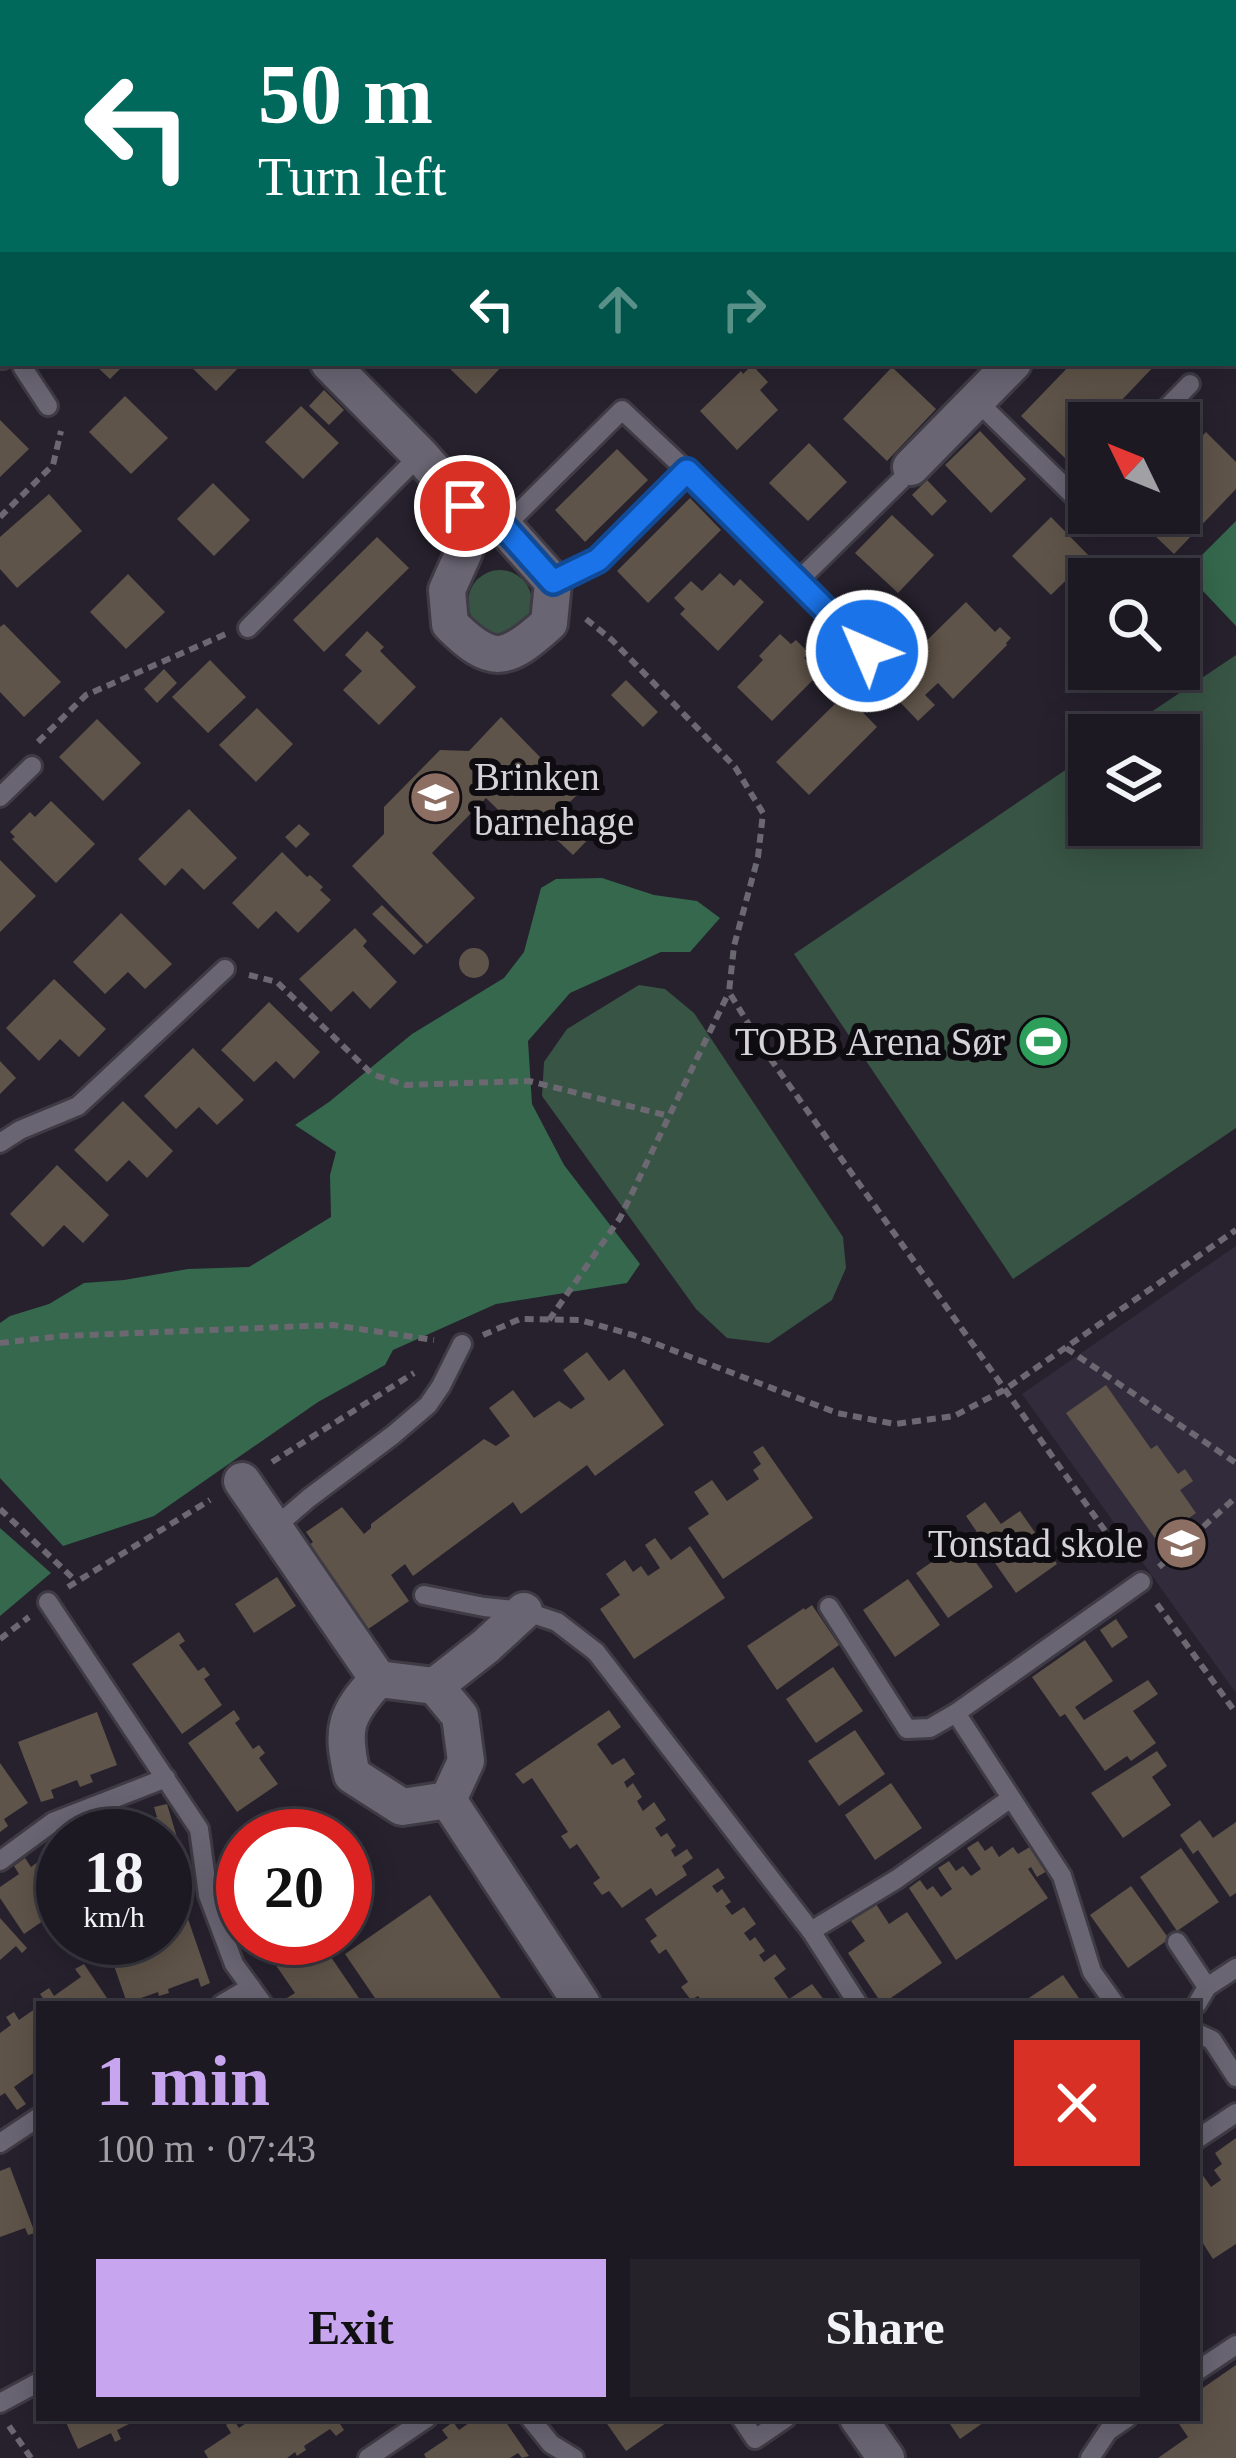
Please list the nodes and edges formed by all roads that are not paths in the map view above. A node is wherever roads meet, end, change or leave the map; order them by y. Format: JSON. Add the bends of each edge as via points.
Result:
{"nodes":[{"id":1,"x":22,"y":366,"type":"edge"},
{"id":2,"x":332,"y":366,"type":"edge"},
{"id":3,"x":1010,"y":366,"type":"edge"},
{"id":4,"x":1190,"y":384,"type":"dead end"},
{"id":5,"x":976,"y":400,"type":"junction"},
{"id":6,"x":1172,"y":402,"type":"edge"},
{"id":7,"x":48,"y":406,"type":"road end"},
{"id":8,"x":420,"y":455,"type":"junction"},
{"id":9,"x":687,"y":471,"type":"junction"},
{"id":10,"x":906,"y":474,"type":"joint"},
{"id":11,"x":1068,"y":487,"type":"edge"},
{"id":12,"x":465,"y":506,"type":"junction"},
{"id":13,"x":504,"y":527,"type":"junction"},
{"id":14,"x":553,"y":582,"type":"junction"},
{"id":15,"x":797,"y":582,"type":"junction"},
{"id":16,"x":248,"y":628,"type":"road end"},
{"id":17,"x":867,"y":651,"type":"dead end"},
{"id":18,"x":32,"y":766,"type":"road end"},
{"id":19,"x":0,"y":797,"type":"edge"},
{"id":20,"x":225,"y":969,"type":"road end"},
{"id":21,"x":0,"y":1143,"type":"edge"},
{"id":22,"x":462,"y":1344,"type":"road end"},
{"id":23,"x":242,"y":1480,"type":"road end"},
{"id":24,"x":274,"y":1528,"type":"junction"},
{"id":25,"x":1141,"y":1582,"type":"road end"},
{"id":26,"x":424,"y":1595,"type":"dead end"},
{"id":27,"x":48,"y":1602,"type":"road end"},
{"id":28,"x":829,"y":1607,"type":"dead end"},
{"id":29,"x":524,"y":1611,"type":"junction"},
{"id":30,"x":378,"y":1679,"type":"junction"},
{"id":31,"x":436,"y":1686,"type":"junction"},
{"id":32,"x":956,"y":1713,"type":"junction"},
{"id":33,"x":166,"y":1778,"type":"junction"},
{"id":34,"x":1011,"y":1798,"type":"junction"},
{"id":35,"x":448,"y":1800,"type":"junction"},
{"id":36,"x":0,"y":1861,"type":"edge"},
{"id":37,"x":811,"y":1931,"type":"junction"},
{"id":38,"x":1177,"y":1942,"type":"dead end"},
{"id":39,"x":1236,"y":1968,"type":"edge"},
{"id":40,"x":257,"y":1996,"type":"edge"},
{"id":41,"x":1202,"y":1996,"type":"edge"},
{"id":42,"x":580,"y":2001,"type":"edge"},
{"id":43,"x":856,"y":2001,"type":"edge"},
{"id":44,"x":1113,"y":2001,"type":"edge"},
{"id":45,"x":1200,"y":2034,"type":"edge"},
{"id":46,"x":1236,"y":2077,"type":"edge"},
{"id":47,"x":1236,"y":2113,"type":"edge"},
{"id":48,"x":36,"y":2119,"type":"edge"},
{"id":49,"x":1200,"y":2137,"type":"edge"},
{"id":50,"x":0,"y":2143,"type":"edge"},
{"id":51,"x":1236,"y":2344,"type":"edge"},
{"id":52,"x":1200,"y":2369,"type":"edge"},
{"id":53,"x":36,"y":2384,"type":"edge"},
{"id":54,"x":0,"y":2403,"type":"edge"},
{"id":55,"x":424,"y":2421,"type":"edge"},
{"id":56,"x":532,"y":2421,"type":"edge"},
{"id":57,"x":783,"y":2421,"type":"edge"},
{"id":58,"x":860,"y":2421,"type":"edge"},
{"id":59,"x":1123,"y":2421,"type":"edge"},
{"id":60,"x":751,"y":2449,"type":"edge"},
{"id":61,"x":368,"y":2458,"type":"edge"},
{"id":62,"x":574,"y":2458,"type":"edge"},
{"id":63,"x":886,"y":2458,"type":"edge"},
{"id":64,"x":1090,"y":2458,"type":"edge"}],
"edges":[{"from":1,"to":7,"type":"lane"},
{"from":2,"to":8,"type":"street"},
{"from":3,"to":5,"type":"street"},
{"from":4,"to":6,"type":"lane"},
{"from":5,"to":10,"type":"street"},
{"from":5,"to":11,"type":"lane"},
{"from":8,"to":12,"type":"street"},
{"from":8,"to":16,"type":"lane"},
{"from":9,"to":13,"type":"lane","via":[[622,410]]},
{"from":9,"to":14,"type":"lane","via":[[598,560]]},
{"from":9,"to":15,"type":"lane"},
{"from":10,"to":15,"type":"lane"},
{"from":12,"to":13,"type":"street"},
{"from":12,"to":14,"type":"street","via":[[464,552],[447,590],[450,624],[476,650],[502,655],[524,646],[549,623]]},
{"from":13,"to":14,"type":"street"},
{"from":15,"to":17,"type":"lane"},
{"from":18,"to":19,"type":"lane"},
{"from":20,"to":21,"type":"lane","via":[[78,1106]]},
{"from":22,"to":24,"type":"lane","via":[[428,1405]]},
{"from":23,"to":24,"type":"street"},
{"from":24,"to":30,"type":"street"},
{"from":25,"to":32,"type":"lane"},
{"from":26,"to":29,"type":"lane"},
{"from":27,"to":33,"type":"lane"},
{"from":28,"to":32,"type":"lane","via":[[907,1729],[930,1728]]},
{"from":29,"to":31,"type":"street"},
{"from":29,"to":37,"type":"lane","via":[[557,1622],[596,1652]]},
{"from":30,"to":31,"type":"street"},
{"from":30,"to":35,"type":"street","via":[[343,1737],[352,1775],[402,1807]]},
{"from":31,"to":35,"type":"street","via":[[460,1716],[466,1761]]},
{"from":32,"to":34,"type":"lane"},
{"from":33,"to":36,"type":"lane","via":[[53,1822]]},
{"from":33,"to":40,"type":"lane","via":[[200,1829],[208,1895],[234,1964]]},
{"from":34,"to":37,"type":"lane"},
{"from":34,"to":44,"type":"lane","via":[[1061,1876],[1092,1972]]},
{"from":35,"to":42,"type":"street"},
{"from":37,"to":43,"type":"lane"},
{"from":38,"to":41,"type":"lane"},
{"from":39,"to":41,"type":"lane"},
{"from":45,"to":46,"type":"lane"},
{"from":47,"to":49,"type":"lane"},
{"from":48,"to":50,"type":"lane"},
{"from":51,"to":52,"type":"lane"},
{"from":53,"to":54,"type":"lane"},
{"from":55,"to":61,"type":"lane"},
{"from":56,"to":62,"type":"lane"},
{"from":57,"to":60,"type":"lane"},
{"from":58,"to":63,"type":"street"},
{"from":59,"to":64,"type":"lane"}]}
